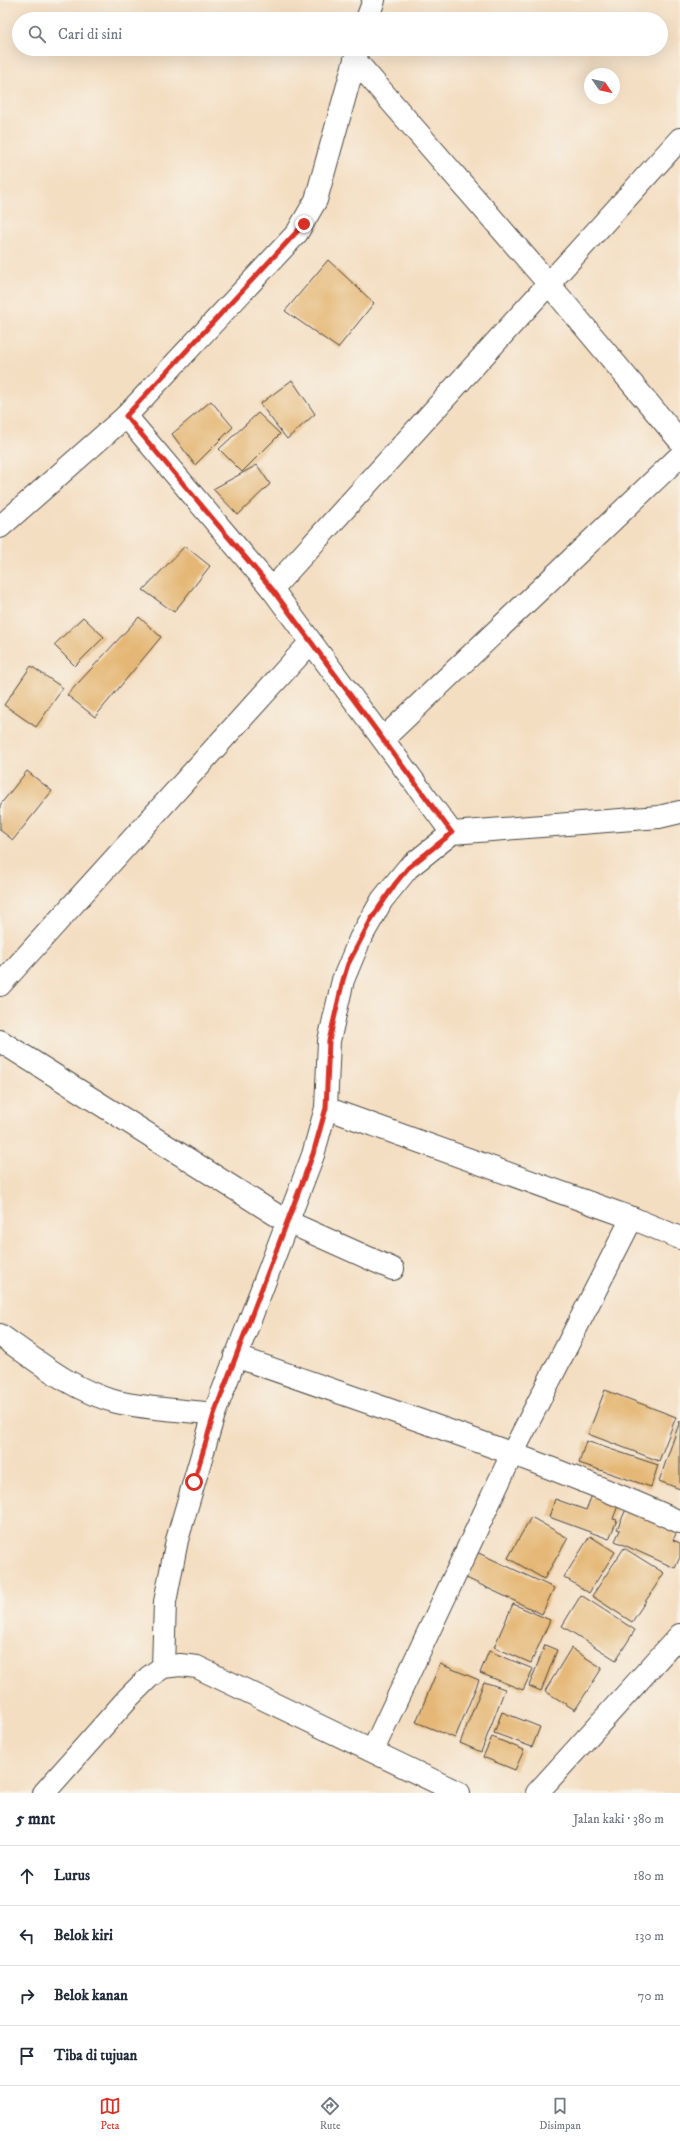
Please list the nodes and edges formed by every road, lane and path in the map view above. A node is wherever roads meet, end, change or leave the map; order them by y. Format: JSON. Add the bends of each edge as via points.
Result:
{"nodes":[{"id":1,"x":374,"y":0,"type":"edge"},
{"id":2,"x":370,"y":12,"type":"edge"},
{"id":3,"x":356,"y":56,"type":"edge"},
{"id":4,"x":359,"y":56,"type":"edge"},
{"id":5,"x":680,"y":139,"type":"edge"},
{"id":6,"x":548,"y":283,"type":"junction"},
{"id":7,"x":126,"y":416,"type":"junction"},
{"id":8,"x":680,"y":441,"type":"edge"},
{"id":9,"x":680,"y":456,"type":"edge"},
{"id":10,"x":0,"y":527,"type":"edge"},
{"id":11,"x":272,"y":589,"type":"junction"},
{"id":12,"x":310,"y":643,"type":"junction"},
{"id":13,"x":384,"y":738,"type":"junction"},
{"id":14,"x":680,"y":812,"type":"edge"},
{"id":15,"x":452,"y":833,"type":"junction"},
{"id":16,"x":0,"y":985,"type":"edge"},
{"id":17,"x":0,"y":1041,"type":"edge"},
{"id":18,"x":326,"y":1108,"type":"junction"},
{"id":19,"x":632,"y":1218,"type":"junction"},
{"id":20,"x":286,"y":1221,"type":"junction"},
{"id":21,"x":680,"y":1238,"type":"edge"},
{"id":22,"x":393,"y":1269,"type":"dead end"},
{"id":23,"x":0,"y":1335,"type":"edge"},
{"id":24,"x":236,"y":1356,"type":"junction"},
{"id":25,"x":214,"y":1414,"type":"junction"},
{"id":26,"x":512,"y":1454,"type":"junction"},
{"id":27,"x":680,"y":1522,"type":"edge"},
{"id":28,"x":680,"y":1635,"type":"edge"},
{"id":29,"x":163,"y":1667,"type":"junction"},
{"id":30,"x":373,"y":1750,"type":"junction"},
{"id":31,"x":44,"y":1793,"type":"edge"},
{"id":32,"x":459,"y":1793,"type":"edge"},
{"id":33,"x":537,"y":1793,"type":"edge"}],
"edges":[{"from":1,"to":2,"type":"street"},
{"from":3,"to":7,"type":"street","via":[[316,200],[304,224]]},
{"from":4,"to":6,"type":"street"},
{"from":5,"to":6,"type":"street"},
{"from":6,"to":8,"type":"street"},
{"from":6,"to":11,"type":"street"},
{"from":7,"to":10,"type":"street"},
{"from":7,"to":11,"type":"street"},
{"from":9,"to":13,"type":"street"},
{"from":11,"to":12,"type":"street"},
{"from":12,"to":13,"type":"street"},
{"from":12,"to":16,"type":"street"},
{"from":13,"to":15,"type":"street"},
{"from":14,"to":15,"type":"street","via":[[659,818]]},
{"from":15,"to":18,"type":"street","via":[[408,868],[382,900],[360,939],[343,980],[329,1041]]},
{"from":17,"to":20,"type":"street"},
{"from":18,"to":19,"type":"street"},
{"from":18,"to":20,"type":"street","via":[[313,1154]]},
{"from":19,"to":21,"type":"street"},
{"from":19,"to":26,"type":"street"},
{"from":20,"to":22,"type":"street"},
{"from":20,"to":24,"type":"street"},
{"from":23,"to":25,"type":"street","via":[[60,1377],[116,1402]]},
{"from":24,"to":25,"type":"street"},
{"from":24,"to":26,"type":"street"},
{"from":25,"to":29,"type":"street","via":[[177,1540],[166,1602]]},
{"from":26,"to":27,"type":"street","via":[[625,1497]]},
{"from":26,"to":30,"type":"street"},
{"from":28,"to":33,"type":"street"},
{"from":29,"to":30,"type":"street","via":[[196,1667]]},
{"from":29,"to":31,"type":"street","via":[[128,1698]]},
{"from":30,"to":32,"type":"street"}]}
